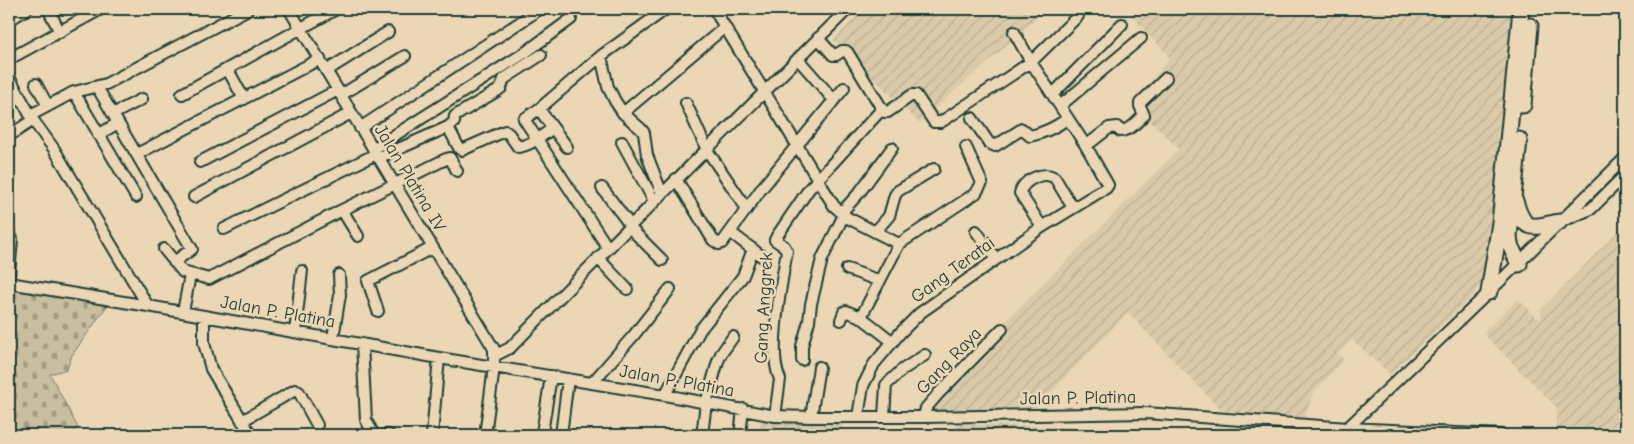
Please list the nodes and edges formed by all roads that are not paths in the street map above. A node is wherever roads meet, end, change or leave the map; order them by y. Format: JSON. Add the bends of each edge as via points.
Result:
{"nodes":[{"id":1,"x":27,"y":9,"type":"edge"},
{"id":2,"x":48,"y":9,"type":"edge"},
{"id":3,"x":101,"y":9,"type":"edge"},
{"id":4,"x":248,"y":9,"type":"edge"},
{"id":5,"x":289,"y":9,"type":"edge"},
{"id":6,"x":336,"y":9,"type":"edge"},
{"id":7,"x":666,"y":9,"type":"edge"},
{"id":8,"x":714,"y":9,"type":"edge"},
{"id":9,"x":848,"y":9,"type":"edge"},
{"id":10,"x":1521,"y":9,"type":"edge"},
{"id":11,"x":1531,"y":9,"type":"edge"},
{"id":12,"x":535,"y":10,"type":"edge"},
{"id":13,"x":1078,"y":16,"type":"dead end"},
{"id":14,"x":571,"y":19,"type":"dead end"},
{"id":15,"x":9,"y":20,"type":"edge"},
{"id":16,"x":1122,"y":24,"type":"dead end"},
{"id":17,"x":725,"y":27,"type":"junction"},
{"id":18,"x":301,"y":29,"type":"junction"},
{"id":19,"x":60,"y":32,"type":"junction"},
{"id":20,"x":388,"y":32,"type":"dead end"},
{"id":21,"x":1014,"y":32,"type":"dead end"},
{"id":22,"x":818,"y":38,"type":"junction"},
{"id":23,"x":1141,"y":38,"type":"dead end"},
{"id":24,"x":541,"y":55,"type":"dead end"},
{"id":25,"x":405,"y":56,"type":"dead end"},
{"id":26,"x":601,"y":56,"type":"junction"},
{"id":27,"x":9,"y":59,"type":"edge"},
{"id":28,"x":320,"y":59,"type":"junction"},
{"id":29,"x":798,"y":59,"type":"junction"},
{"id":30,"x":1031,"y":62,"type":"junction"},
{"id":31,"x":228,"y":70,"type":"junction"},
{"id":32,"x":326,"y":71,"type":"junction"},
{"id":33,"x":9,"y":77,"type":"edge"},
{"id":34,"x":1166,"y":78,"type":"dead end"},
{"id":35,"x":36,"y":84,"type":"dead end"},
{"id":36,"x":97,"y":87,"type":"junction"},
{"id":37,"x":844,"y":88,"type":"dead end"},
{"id":38,"x":11,"y":89,"type":"edge"},
{"id":39,"x":74,"y":92,"type":"junction"},
{"id":40,"x":765,"y":92,"type":"junction"},
{"id":41,"x":339,"y":93,"type":"junction"},
{"id":42,"x":182,"y":94,"type":"dead end"},
{"id":43,"x":1053,"y":94,"type":"junction"},
{"id":44,"x":142,"y":99,"type":"dead end"},
{"id":45,"x":244,"y":99,"type":"junction"},
{"id":46,"x":833,"y":99,"type":"junction"},
{"id":47,"x":686,"y":103,"type":"dead end"},
{"id":48,"x":48,"y":106,"type":"junction"},
{"id":49,"x":1060,"y":106,"type":"junction"},
{"id":50,"x":540,"y":109,"type":"junction"},
{"id":51,"x":882,"y":109,"type":"junction"},
{"id":52,"x":351,"y":112,"type":"junction"},
{"id":53,"x":623,"y":113,"type":"junction"},
{"id":54,"x":32,"y":118,"type":"junction"},
{"id":55,"x":972,"y":118,"type":"dead end"},
{"id":56,"x":115,"y":119,"type":"junction"},
{"id":57,"x":1067,"y":119,"type":"junction"},
{"id":58,"x":448,"y":126,"type":"junction"},
{"id":59,"x":360,"y":128,"type":"junction"},
{"id":60,"x":553,"y":128,"type":"junction"},
{"id":61,"x":98,"y":135,"type":"junction"},
{"id":62,"x":9,"y":136,"type":"edge"},
{"id":63,"x":537,"y":140,"type":"junction"},
{"id":64,"x":622,"y":142,"type":"dead end"},
{"id":65,"x":797,"y":145,"type":"junction"},
{"id":66,"x":1086,"y":146,"type":"junction"},
{"id":67,"x":566,"y":147,"type":"dead end"},
{"id":68,"x":966,"y":147,"type":"dead end"},
{"id":69,"x":892,"y":148,"type":"dead end"},
{"id":70,"x":708,"y":150,"type":"junction"},
{"id":71,"x":376,"y":153,"type":"junction"},
{"id":72,"x":137,"y":154,"type":"junction"},
{"id":73,"x":1625,"y":158,"type":"edge"},
{"id":74,"x":200,"y":162,"type":"dead end"},
{"id":75,"x":934,"y":169,"type":"dead end"},
{"id":76,"x":457,"y":171,"type":"dead end"},
{"id":77,"x":1625,"y":175,"type":"edge"},
{"id":78,"x":676,"y":179,"type":"junction"},
{"id":79,"x":818,"y":179,"type":"junction"},
{"id":80,"x":394,"y":184,"type":"junction"},
{"id":81,"x":602,"y":188,"type":"dead end"},
{"id":82,"x":136,"y":197,"type":"dead end"},
{"id":83,"x":194,"y":197,"type":"dead end"},
{"id":84,"x":1514,"y":197,"type":"junction"},
{"id":85,"x":658,"y":198,"type":"junction"},
{"id":86,"x":1073,"y":208,"type":"junction"},
{"id":87,"x":342,"y":210,"type":"junction"},
{"id":88,"x":747,"y":210,"type":"junction"},
{"id":89,"x":842,"y":214,"type":"junction"},
{"id":90,"x":1560,"y":222,"type":"junction"},
{"id":91,"x":629,"y":226,"type":"junction"},
{"id":92,"x":1042,"y":227,"type":"junction"},
{"id":93,"x":224,"y":229,"type":"dead end"},
{"id":94,"x":976,"y":231,"type":"dead end"},
{"id":95,"x":9,"y":232,"type":"edge"},
{"id":96,"x":730,"y":232,"type":"junction"},
{"id":97,"x":875,"y":232,"type":"junction"},
{"id":98,"x":358,"y":236,"type":"dead end"},
{"id":99,"x":899,"y":244,"type":"junction"},
{"id":100,"x":432,"y":248,"type":"junction"},
{"id":101,"x":608,"y":248,"type":"junction"},
{"id":102,"x":164,"y":249,"type":"dead end"},
{"id":103,"x":753,"y":249,"type":"junction"},
{"id":104,"x":598,"y":258,"type":"junction"},
{"id":105,"x":764,"y":258,"type":"dead end"},
{"id":106,"x":996,"y":259,"type":"junction"},
{"id":107,"x":662,"y":260,"type":"dead end"},
{"id":108,"x":174,"y":262,"type":"junction"},
{"id":109,"x":1518,"y":264,"type":"junction"},
{"id":110,"x":847,"y":269,"type":"dead end"},
{"id":111,"x":302,"y":271,"type":"dead end"},
{"id":112,"x":9,"y":274,"type":"edge"},
{"id":113,"x":190,"y":275,"type":"junction"},
{"id":114,"x":339,"y":275,"type":"dead end"},
{"id":115,"x":880,"y":281,"type":"junction"},
{"id":116,"x":9,"y":284,"type":"edge"},
{"id":117,"x":627,"y":289,"type":"dead end"},
{"id":118,"x":670,"y":289,"type":"dead end"},
{"id":119,"x":1489,"y":292,"type":"junction"},
{"id":120,"x":148,"y":306,"type":"junction"},
{"id":121,"x":378,"y":311,"type":"dead end"},
{"id":122,"x":183,"y":312,"type":"junction"},
{"id":123,"x":204,"y":316,"type":"junction"},
{"id":124,"x":861,"y":317,"type":"junction"},
{"id":125,"x":841,"y":320,"type":"dead end"},
{"id":126,"x":1002,"y":329,"type":"dead end"},
{"id":127,"x":294,"y":332,"type":"junction"},
{"id":128,"x":733,"y":337,"type":"dead end"},
{"id":129,"x":333,"y":338,"type":"junction"},
{"id":130,"x":892,"y":342,"type":"junction"},
{"id":131,"x":362,"y":344,"type":"junction"},
{"id":132,"x":925,"y":355,"type":"dead end"},
{"id":133,"x":494,"y":356,"type":"junction"},
{"id":134,"x":439,"y":358,"type":"junction"},
{"id":135,"x":802,"y":360,"type":"dead end"},
{"id":136,"x":494,"y":367,"type":"junction"},
{"id":137,"x":819,"y":367,"type":"dead end"},
{"id":138,"x":551,"y":376,"type":"junction"},
{"id":139,"x":568,"y":379,"type":"junction"},
{"id":140,"x":592,"y":383,"type":"junction"},
{"id":141,"x":665,"y":395,"type":"junction"},
{"id":142,"x":706,"y":403,"type":"junction"},
{"id":143,"x":743,"y":409,"type":"junction"},
{"id":144,"x":776,"y":416,"type":"junction"},
{"id":145,"x":811,"y":417,"type":"junction"},
{"id":146,"x":858,"y":417,"type":"junction"},
{"id":147,"x":884,"y":417,"type":"junction"},
{"id":148,"x":924,"y":417,"type":"junction"},
{"id":149,"x":242,"y":421,"type":"junction"},
{"id":150,"x":317,"y":424,"type":"dead end"},
{"id":151,"x":1344,"y":432,"type":"edge"},
{"id":152,"x":542,"y":433,"type":"dead end"},
{"id":153,"x":251,"y":435,"type":"edge"},
{"id":154,"x":374,"y":435,"type":"edge"},
{"id":155,"x":432,"y":435,"type":"edge"},
{"id":156,"x":485,"y":435,"type":"edge"},
{"id":157,"x":561,"y":435,"type":"edge"},
{"id":158,"x":702,"y":435,"type":"edge"},
{"id":159,"x":740,"y":435,"type":"edge"},
{"id":160,"x":1501,"y":435,"type":"edge"}],
"edges":[{"from":1,"to":15,"type":"street"},
{"from":2,"to":19,"type":"street"},
{"from":3,"to":19,"type":"street"},
{"from":4,"to":36,"type":"street"},
{"from":5,"to":18,"type":"street","name":"Jalan Platina IV"},
{"from":6,"to":18,"type":"street"},
{"from":7,"to":26,"type":"street"},
{"from":8,"to":17,"type":"street"},
{"from":9,"to":22,"type":"street"},
{"from":10,"to":119,"type":"highway","via":[[1500,223]]},
{"from":11,"to":84,"type":"highway"},
{"from":12,"to":59,"type":"street"},
{"from":13,"to":30,"type":"street"},
{"from":14,"to":71,"type":"street"},
{"from":16,"to":43,"type":"street"},
{"from":17,"to":40,"type":"street"},
{"from":17,"to":53,"type":"street"},
{"from":18,"to":28,"type":"street","name":"Jalan Platina IV"},
{"from":18,"to":31,"type":"street"},
{"from":19,"to":27,"type":"street"},
{"from":20,"to":32,"type":"street"},
{"from":21,"to":30,"type":"street"},
{"from":22,"to":29,"type":"street"},
{"from":22,"to":51,"type":"street","via":[[833,55],[842,51],[848,53]]},
{"from":23,"to":49,"type":"street"},
{"from":24,"to":58,"type":"street","via":[[504,79],[500,90],[455,116],[454,122]]},
{"from":25,"to":41,"type":"street"},
{"from":26,"to":50,"type":"street"},
{"from":26,"to":53,"type":"street","via":[[608,87]]},
{"from":28,"to":32,"type":"street","name":"Jalan Platina IV"},
{"from":28,"to":45,"type":"street"},
{"from":29,"to":40,"type":"street"},
{"from":29,"to":46,"type":"street"},
{"from":30,"to":43,"type":"street"},
{"from":30,"to":51,"type":"street","via":[[941,122],[934,122],[916,95],[888,112]]},
{"from":31,"to":42,"type":"street"},
{"from":31,"to":45,"type":"street"},
{"from":32,"to":41,"type":"street","name":"Jalan Platina IV"},
{"from":33,"to":38,"type":"street"},
{"from":34,"to":66,"type":"street","via":[[1140,103],[1144,115],[1137,122],[1123,131],[1117,127],[1109,128]]},
{"from":35,"to":48,"type":"street"},
{"from":36,"to":39,"type":"street"},
{"from":36,"to":56,"type":"street"},
{"from":37,"to":46,"type":"street"},
{"from":38,"to":54,"type":"street"},
{"from":39,"to":48,"type":"street"},
{"from":39,"to":61,"type":"street"},
{"from":40,"to":65,"type":"street"},
{"from":40,"to":70,"type":"street"},
{"from":41,"to":52,"type":"street","name":"Jalan Platina IV"},
{"from":41,"to":74,"type":"street"},
{"from":43,"to":49,"type":"street"},
{"from":44,"to":56,"type":"street"},
{"from":45,"to":72,"type":"street"},
{"from":46,"to":65,"type":"street"},
{"from":47,"to":70,"type":"street"},
{"from":48,"to":54,"type":"street"},
{"from":49,"to":57,"type":"street"},
{"from":50,"to":60,"type":"street"},
{"from":50,"to":63,"type":"street","via":[[524,118]]},
{"from":51,"to":79,"type":"street"},
{"from":52,"to":59,"type":"street","name":"Jalan Platina IV"},
{"from":52,"to":83,"type":"street"},
{"from":53,"to":85,"type":"street","via":[[644,133]]},
{"from":54,"to":62,"type":"street"},
{"from":54,"to":120,"type":"street"},
{"from":55,"to":57,"type":"street","via":[[989,143],[995,146],[1022,129],[1032,136]]},
{"from":56,"to":61,"type":"street"},
{"from":56,"to":72,"type":"street"},
{"from":57,"to":66,"type":"street"},
{"from":58,"to":63,"type":"street","via":[[461,150],[505,131],[518,147]]},
{"from":58,"to":71,"type":"street"},
{"from":59,"to":71,"type":"street","name":"Jalan Platina IV"},
{"from":60,"to":63,"type":"street"},
{"from":60,"to":67,"type":"street"},
{"from":61,"to":82,"type":"street"},
{"from":63,"to":101,"type":"street"},
{"from":64,"to":85,"type":"street"},
{"from":65,"to":79,"type":"street"},
{"from":65,"to":88,"type":"street"},
{"from":66,"to":86,"type":"street","name":"Gang Teratai","via":[[1108,185]]},
{"from":68,"to":99,"type":"street","via":[[982,183],[976,193]]},
{"from":69,"to":89,"type":"street"},
{"from":70,"to":78,"type":"street"},
{"from":70,"to":88,"type":"street"},
{"from":71,"to":80,"type":"street","name":"Jalan Platina IV"},
{"from":71,"to":93,"type":"street"},
{"from":72,"to":108,"type":"street","via":[[192,249]]},
{"from":73,"to":90,"type":"street"},
{"from":75,"to":97,"type":"street","via":[[898,191],[889,216]]},
{"from":76,"to":80,"type":"street","via":[[449,158]]},
{"from":77,"to":90,"type":"street","via":[[1591,209]]},
{"from":78,"to":85,"type":"street"},
{"from":78,"to":96,"type":"street","via":[[716,242],[722,243]]},
{"from":79,"to":89,"type":"street"},
{"from":79,"to":144,"type":"street","name":"Gang Anggrek","via":[[776,236],[787,250],[775,351],[780,379]]},
{"from":80,"to":87,"type":"street"},
{"from":80,"to":100,"type":"street","name":"Jalan Platina IV"},
{"from":81,"to":91,"type":"street"},
{"from":84,"to":90,"type":"highway","via":[[1521,219],[1527,224],[1536,227]]},
{"from":84,"to":109,"type":"highway","via":[[1509,236]]},
{"from":85,"to":91,"type":"street"},
{"from":86,"to":92,"type":"street","name":"Gang Teratai"},
{"from":86,"to":92,"type":"street","via":[[1055,178],[1044,174],[1037,176],[1021,188],[1020,193]]},
{"from":87,"to":98,"type":"street"},
{"from":87,"to":113,"type":"street","via":[[209,279]]},
{"from":88,"to":96,"type":"street"},
{"from":89,"to":97,"type":"street"},
{"from":89,"to":135,"type":"street","via":[[822,259],[802,346]]},
{"from":90,"to":109,"type":"street"},
{"from":91,"to":101,"type":"street"},
{"from":91,"to":107,"type":"street"},
{"from":92,"to":106,"type":"street","name":"Gang Teratai"},
{"from":94,"to":106,"type":"street"},
{"from":95,"to":112,"type":"street","via":[[12,239]]},
{"from":96,"to":103,"type":"street"},
{"from":97,"to":99,"type":"street"},
{"from":99,"to":115,"type":"street"},
{"from":100,"to":121,"type":"street","via":[[368,281]]},
{"from":100,"to":133,"type":"street","name":"Jalan Platina IV","via":[[494,349]]},
{"from":101,"to":104,"type":"street"},
{"from":102,"to":108,"type":"street"},
{"from":103,"to":105,"type":"street"},
{"from":103,"to":141,"type":"street","via":[[742,276],[700,330]]},
{"from":104,"to":117,"type":"street"},
{"from":104,"to":133,"type":"street","via":[[510,348]]},
{"from":106,"to":130,"type":"street","name":"Gang Teratai","via":[[920,313]]},
{"from":108,"to":113,"type":"street"},
{"from":109,"to":119,"type":"street"},
{"from":110,"to":115,"type":"street"},
{"from":111,"to":127,"type":"street"},
{"from":113,"to":122,"type":"street"},
{"from":114,"to":129,"type":"street","via":[[340,295]]},
{"from":115,"to":124,"type":"street"},
{"from":116,"to":120,"type":"street","name":"Jalan P. Platina"},
{"from":118,"to":140,"type":"street"},
{"from":119,"to":151,"type":"street"},
{"from":120,"to":122,"type":"street","name":"Jalan P. Platina"},
{"from":122,"to":123,"type":"street","name":"Jalan P. Platina"},
{"from":123,"to":127,"type":"street","name":"Jalan P. Platina"},
{"from":123,"to":149,"type":"street","via":[[204,343],[211,369]]},
{"from":124,"to":125,"type":"street","via":[[846,311]]},
{"from":124,"to":130,"type":"street"},
{"from":126,"to":148,"type":"street","name":"Gang Raya","via":[[939,393],[926,408]]},
{"from":127,"to":129,"type":"street","name":"Jalan P. Platina"},
{"from":128,"to":142,"type":"street","via":[[721,354]]},
{"from":129,"to":131,"type":"street","name":"Jalan P. Platina"},
{"from":130,"to":146,"type":"street","name":"Gang Teratai","via":[[874,364],[863,386]]},
{"from":131,"to":134,"type":"street","name":"Jalan P. Platina"},
{"from":131,"to":154,"type":"street","via":[[366,420]]},
{"from":132,"to":147,"type":"street","via":[[886,385]]},
{"from":133,"to":136,"type":"street","name":"Jalan Platina IV"},
{"from":134,"to":136,"type":"street","name":"Jalan P. Platina"},
{"from":134,"to":155,"type":"street"},
{"from":136,"to":138,"type":"street","name":"Jalan P. Platina"},
{"from":136,"to":156,"type":"street","name":"Jalan Platina IV"},
{"from":137,"to":145,"type":"street"},
{"from":138,"to":139,"type":"street","name":"Jalan P. Platina"},
{"from":138,"to":152,"type":"street"},
{"from":139,"to":140,"type":"street","name":"Jalan P. Platina"},
{"from":139,"to":157,"type":"street"},
{"from":140,"to":141,"type":"street","name":"Jalan P. Platina"},
{"from":141,"to":142,"type":"street","name":"Jalan P. Platina"},
{"from":142,"to":143,"type":"street","name":"Jalan P. Platina"},
{"from":142,"to":158,"type":"street"},
{"from":143,"to":144,"type":"street","name":"Jalan P. Platina"},
{"from":143,"to":159,"type":"street"},
{"from":144,"to":145,"type":"street","name":"Jalan P. Platina"},
{"from":145,"to":146,"type":"street","name":"Jalan P. Platina"},
{"from":146,"to":147,"type":"street","name":"Jalan P. Platina"},
{"from":147,"to":148,"type":"street","name":"Jalan P. Platina"},
{"from":148,"to":151,"type":"street","name":"Jalan P. Platina","via":[[1146,413]]},
{"from":149,"to":150,"type":"street","via":[[295,390]]},
{"from":149,"to":153,"type":"street"},
{"from":151,"to":160,"type":"street","name":"Jalan P. Platina"}]}
